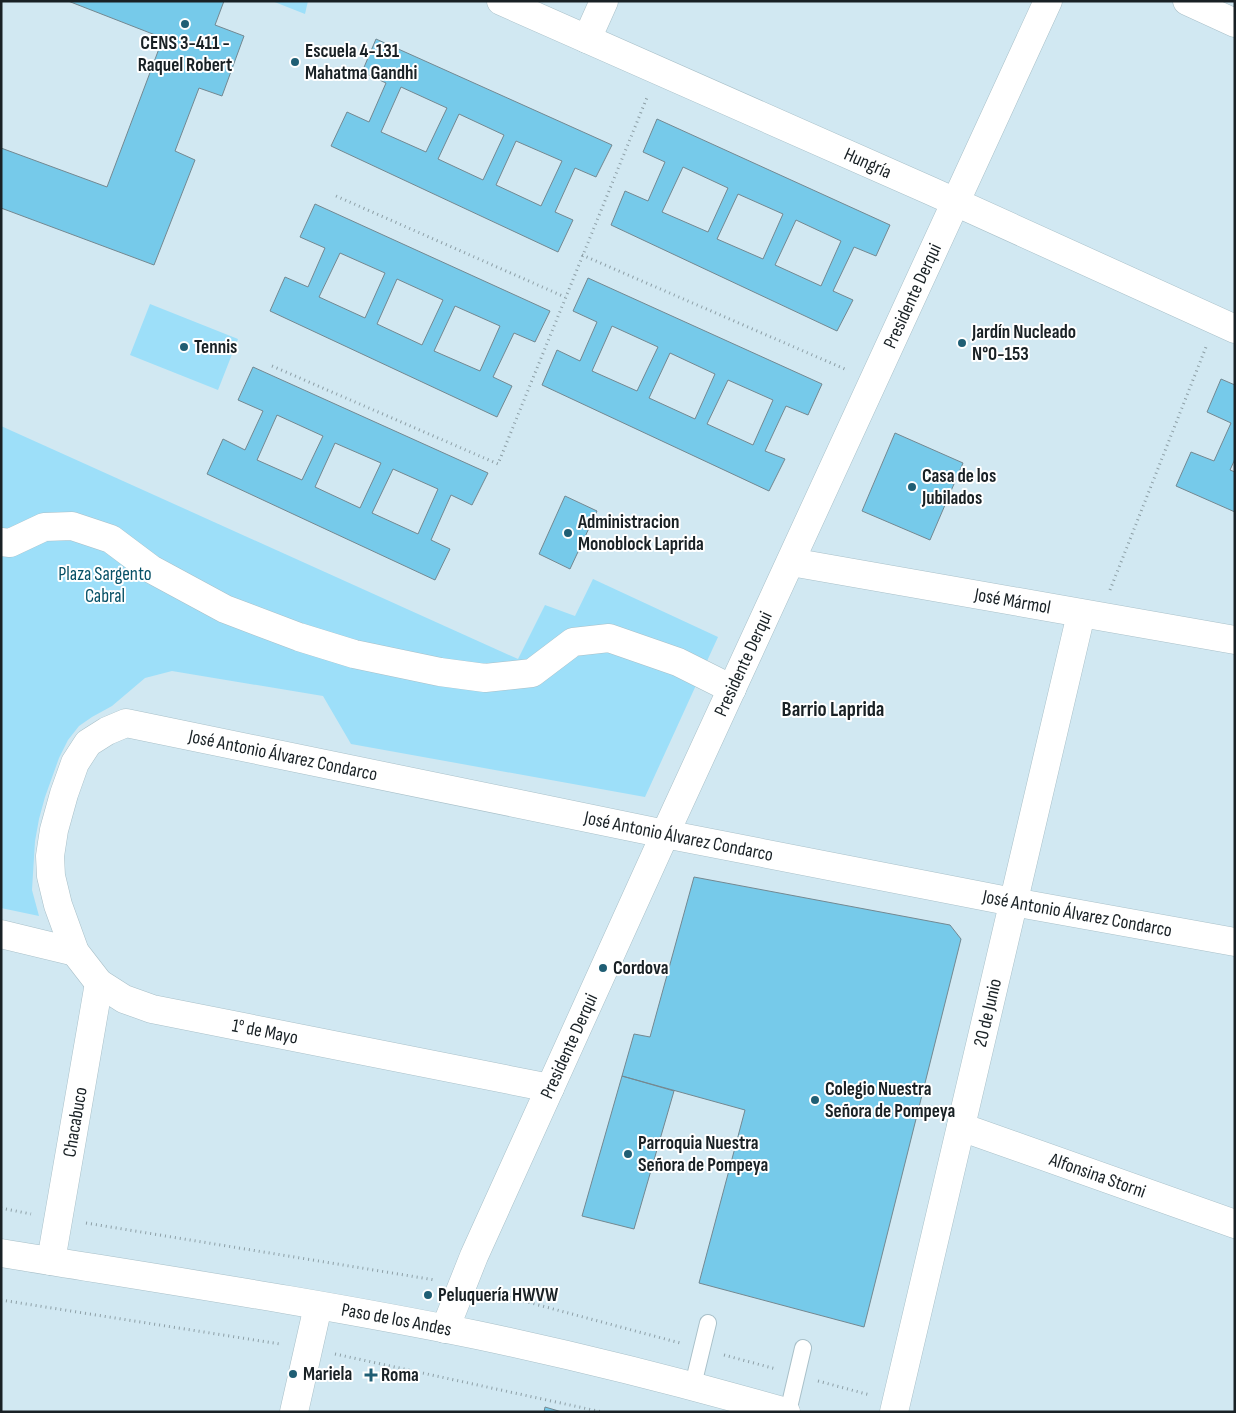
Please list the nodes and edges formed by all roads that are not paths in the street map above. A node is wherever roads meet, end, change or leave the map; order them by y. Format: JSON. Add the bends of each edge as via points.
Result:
{"nodes":[{"id":1,"x":501,"y":1,"type":"edge"},
{"id":2,"x":604,"y":1,"type":"edge"},
{"id":3,"x":1048,"y":1,"type":"edge"},
{"id":4,"x":1187,"y":1,"type":"edge"},
{"id":5,"x":1235,"y":23,"type":"edge"},
{"id":6,"x":587,"y":39,"type":"junction"},
{"id":7,"x":956,"y":203,"type":"junction"},
{"id":8,"x":1225,"y":325,"type":"edge"},
{"id":9,"x":1,"y":542,"type":"edge"},
{"id":10,"x":791,"y":562,"type":"junction"},
{"id":11,"x":1081,"y":614,"type":"junction"},
{"id":12,"x":1235,"y":640,"type":"edge"},
{"id":13,"x":732,"y":689,"type":"junction"},
{"id":14,"x":665,"y":834,"type":"junction"},
{"id":15,"x":1013,"y":902,"type":"junction"},
{"id":16,"x":1,"y":934,"type":"edge"},
{"id":17,"x":1235,"y":942,"type":"edge"},
{"id":18,"x":75,"y":952,"type":"junction"},
{"id":19,"x":99,"y":983,"type":"junction"},
{"id":20,"x":550,"y":1088,"type":"junction"},
{"id":21,"x":961,"y":1127,"type":"junction"},
{"id":22,"x":1235,"y":1224,"type":"edge"},
{"id":23,"x":1,"y":1253,"type":"edge"},
{"id":24,"x":51,"y":1261,"type":"junction"},
{"id":25,"x":318,"y":1306,"type":"junction"},
{"id":26,"x":708,"y":1323,"type":"dead end"},
{"id":27,"x":445,"y":1329,"type":"junction"},
{"id":28,"x":803,"y":1348,"type":"dead end"},
{"id":29,"x":694,"y":1385,"type":"junction"},
{"id":30,"x":294,"y":1412,"type":"edge"},
{"id":31,"x":787,"y":1412,"type":"edge"},
{"id":32,"x":894,"y":1412,"type":"edge"}],
"edges":[{"from":1,"to":6,"type":"street","name":"Hungría"},
{"from":2,"to":6,"type":"street"},
{"from":3,"to":7,"type":"street","name":"Presidente Derqui"},
{"from":4,"to":5,"type":"street"},
{"from":6,"to":7,"type":"street","name":"Hungría"},
{"from":7,"to":8,"type":"street","name":"Hungría"},
{"from":7,"to":10,"type":"street","name":"Presidente Derqui"},
{"from":9,"to":13,"type":"street","via":[[10,543],[44,527],[72,526],[111,539],[151,569],[225,609],[354,654],[440,672],[485,678],[532,673],[573,642],[608,638],[678,662]]},
{"from":10,"to":11,"type":"street","name":"José Mármol"},
{"from":10,"to":13,"type":"street","name":"Presidente Derqui"},
{"from":11,"to":12,"type":"street","name":"José Mármol"},
{"from":11,"to":15,"type":"street","name":"20 de Junio"},
{"from":13,"to":14,"type":"street","name":"Presidente Derqui"},
{"from":14,"to":15,"type":"street","name":"José Antonio Álvarez Condarco"},
{"from":14,"to":18,"type":"street","name":"José Antonio Álvarez Condarco","via":[[126,723],[88,743],[75,763],[54,830],[51,876]]},
{"from":14,"to":20,"type":"street","name":"Presidente Derqui"},
{"from":15,"to":17,"type":"street","name":"José Antonio Álvarez Condarco"},
{"from":15,"to":21,"type":"street","name":"20 de Junio"},
{"from":16,"to":18,"type":"street"},
{"from":18,"to":19,"type":"street","name":"1° de Mayo"},
{"from":19,"to":20,"type":"street","name":"1° de Mayo","via":[[124,999],[152,1009]]},
{"from":19,"to":24,"type":"street","name":"Chacabuco"},
{"from":20,"to":27,"type":"street","name":"Presidente Derqui","via":[[474,1256]]},
{"from":21,"to":22,"type":"street","name":"Alfonsina Storni"},
{"from":21,"to":32,"type":"street","name":"20 de Junio"},
{"from":23,"to":24,"type":"street","name":"Paso de los Andes"},
{"from":24,"to":25,"type":"street","name":"Paso de los Andes"},
{"from":25,"to":27,"type":"street","name":"Paso de los Andes"},
{"from":25,"to":30,"type":"street"},
{"from":26,"to":29,"type":"lane"},
{"from":27,"to":29,"type":"street","name":"Paso de los Andes"},
{"from":28,"to":31,"type":"lane"},
{"from":29,"to":31,"type":"street","name":"Paso de los Andes"}]}
